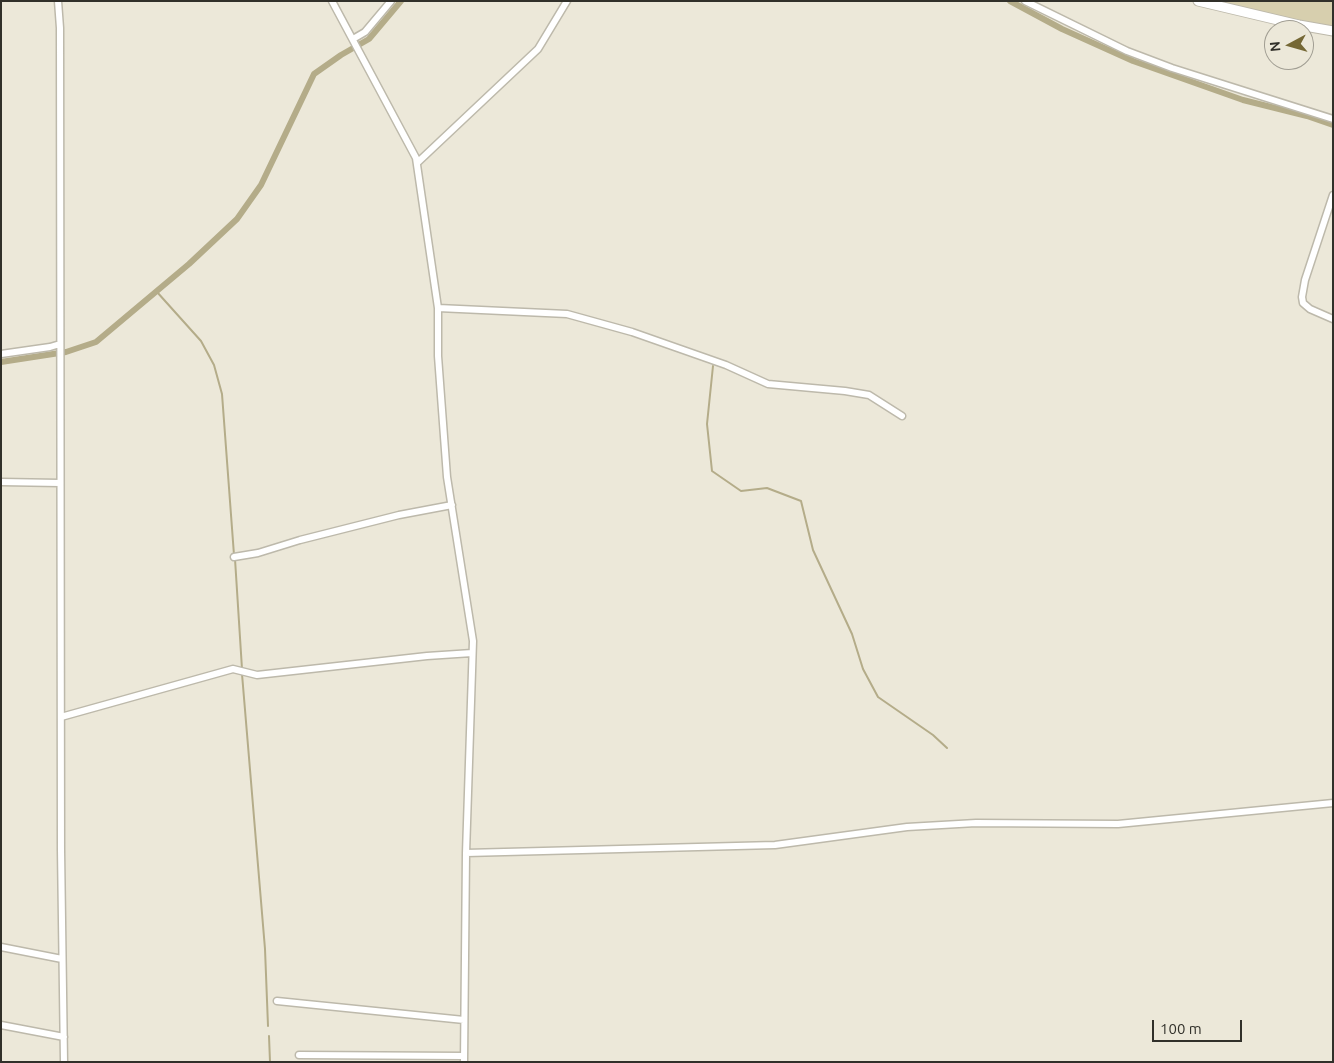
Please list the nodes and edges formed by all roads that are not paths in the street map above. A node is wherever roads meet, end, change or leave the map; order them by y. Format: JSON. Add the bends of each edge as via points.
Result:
{"nodes":[{"id":1,"x":58,"y":1,"type":"edge"},
{"id":2,"x":332,"y":1,"type":"edge"},
{"id":3,"x":391,"y":1,"type":"edge"},
{"id":4,"x":567,"y":1,"type":"edge"},
{"id":5,"x":1025,"y":1,"type":"edge"},
{"id":6,"x":1198,"y":1,"type":"edge"},
{"id":7,"x":1333,"y":31,"type":"edge"},
{"id":8,"x":353,"y":41,"type":"junction"},
{"id":9,"x":1333,"y":119,"type":"edge"},
{"id":10,"x":417,"y":162,"type":"junction"},
{"id":11,"x":1333,"y":195,"type":"edge"},
{"id":12,"x":438,"y":308,"type":"junction"},
{"id":13,"x":1333,"y":319,"type":"edge"},
{"id":14,"x":60,"y":345,"type":"junction"},
{"id":15,"x":1,"y":354,"type":"edge"},
{"id":16,"x":902,"y":416,"type":"dead end"},
{"id":17,"x":1,"y":482,"type":"edge"},
{"id":18,"x":60,"y":483,"type":"junction"},
{"id":19,"x":452,"y":505,"type":"junction"},
{"id":20,"x":234,"y":557,"type":"dead end"},
{"id":21,"x":472,"y":654,"type":"junction"},
{"id":22,"x":60,"y":717,"type":"junction"},
{"id":23,"x":1333,"y":803,"type":"edge"},
{"id":24,"x":466,"y":853,"type":"junction"},
{"id":25,"x":1,"y":947,"type":"edge"},
{"id":26,"x":62,"y":959,"type":"junction"},
{"id":27,"x":277,"y":1001,"type":"dead end"},
{"id":28,"x":464,"y":1020,"type":"junction"},
{"id":29,"x":1,"y":1024,"type":"edge"},
{"id":30,"x":64,"y":1036,"type":"junction"},
{"id":31,"x":299,"y":1055,"type":"dead end"},
{"id":32,"x":464,"y":1059,"type":"edge"},
{"id":33,"x":64,"y":1062,"type":"edge"}],
"edges":[{"from":1,"to":14,"type":"street"},
{"from":2,"to":8,"type":"street"},
{"from":3,"to":8,"type":"street","via":[[365,32]]},
{"from":4,"to":10,"type":"street","via":[[538,49]]},
{"from":5,"to":9,"type":"street","via":[[1127,51]]},
{"from":6,"to":7,"type":"main road"},
{"from":8,"to":10,"type":"street"},
{"from":10,"to":12,"type":"street"},
{"from":11,"to":13,"type":"street","via":[[1302,297],[1310,310]]},
{"from":12,"to":16,"type":"street","via":[[567,314],[726,365],[768,384],[870,395]]},
{"from":12,"to":19,"type":"street","via":[[438,356]]},
{"from":14,"to":15,"type":"street"},
{"from":14,"to":18,"type":"street"},
{"from":17,"to":18,"type":"street"},
{"from":18,"to":22,"type":"street"},
{"from":19,"to":20,"type":"street","via":[[399,515]]},
{"from":19,"to":21,"type":"street","via":[[473,641]]},
{"from":21,"to":22,"type":"street","via":[[257,675],[233,669]]},
{"from":21,"to":24,"type":"street"},
{"from":22,"to":26,"type":"street"},
{"from":23,"to":24,"type":"street","via":[[1118,824],[976,823],[907,827],[775,845]]},
{"from":24,"to":28,"type":"street"},
{"from":25,"to":26,"type":"street"},
{"from":26,"to":30,"type":"street"},
{"from":27,"to":28,"type":"street"},
{"from":28,"to":32,"type":"street"},
{"from":29,"to":30,"type":"street"},
{"from":30,"to":33,"type":"street"},
{"from":31,"to":32,"type":"street"}]}
